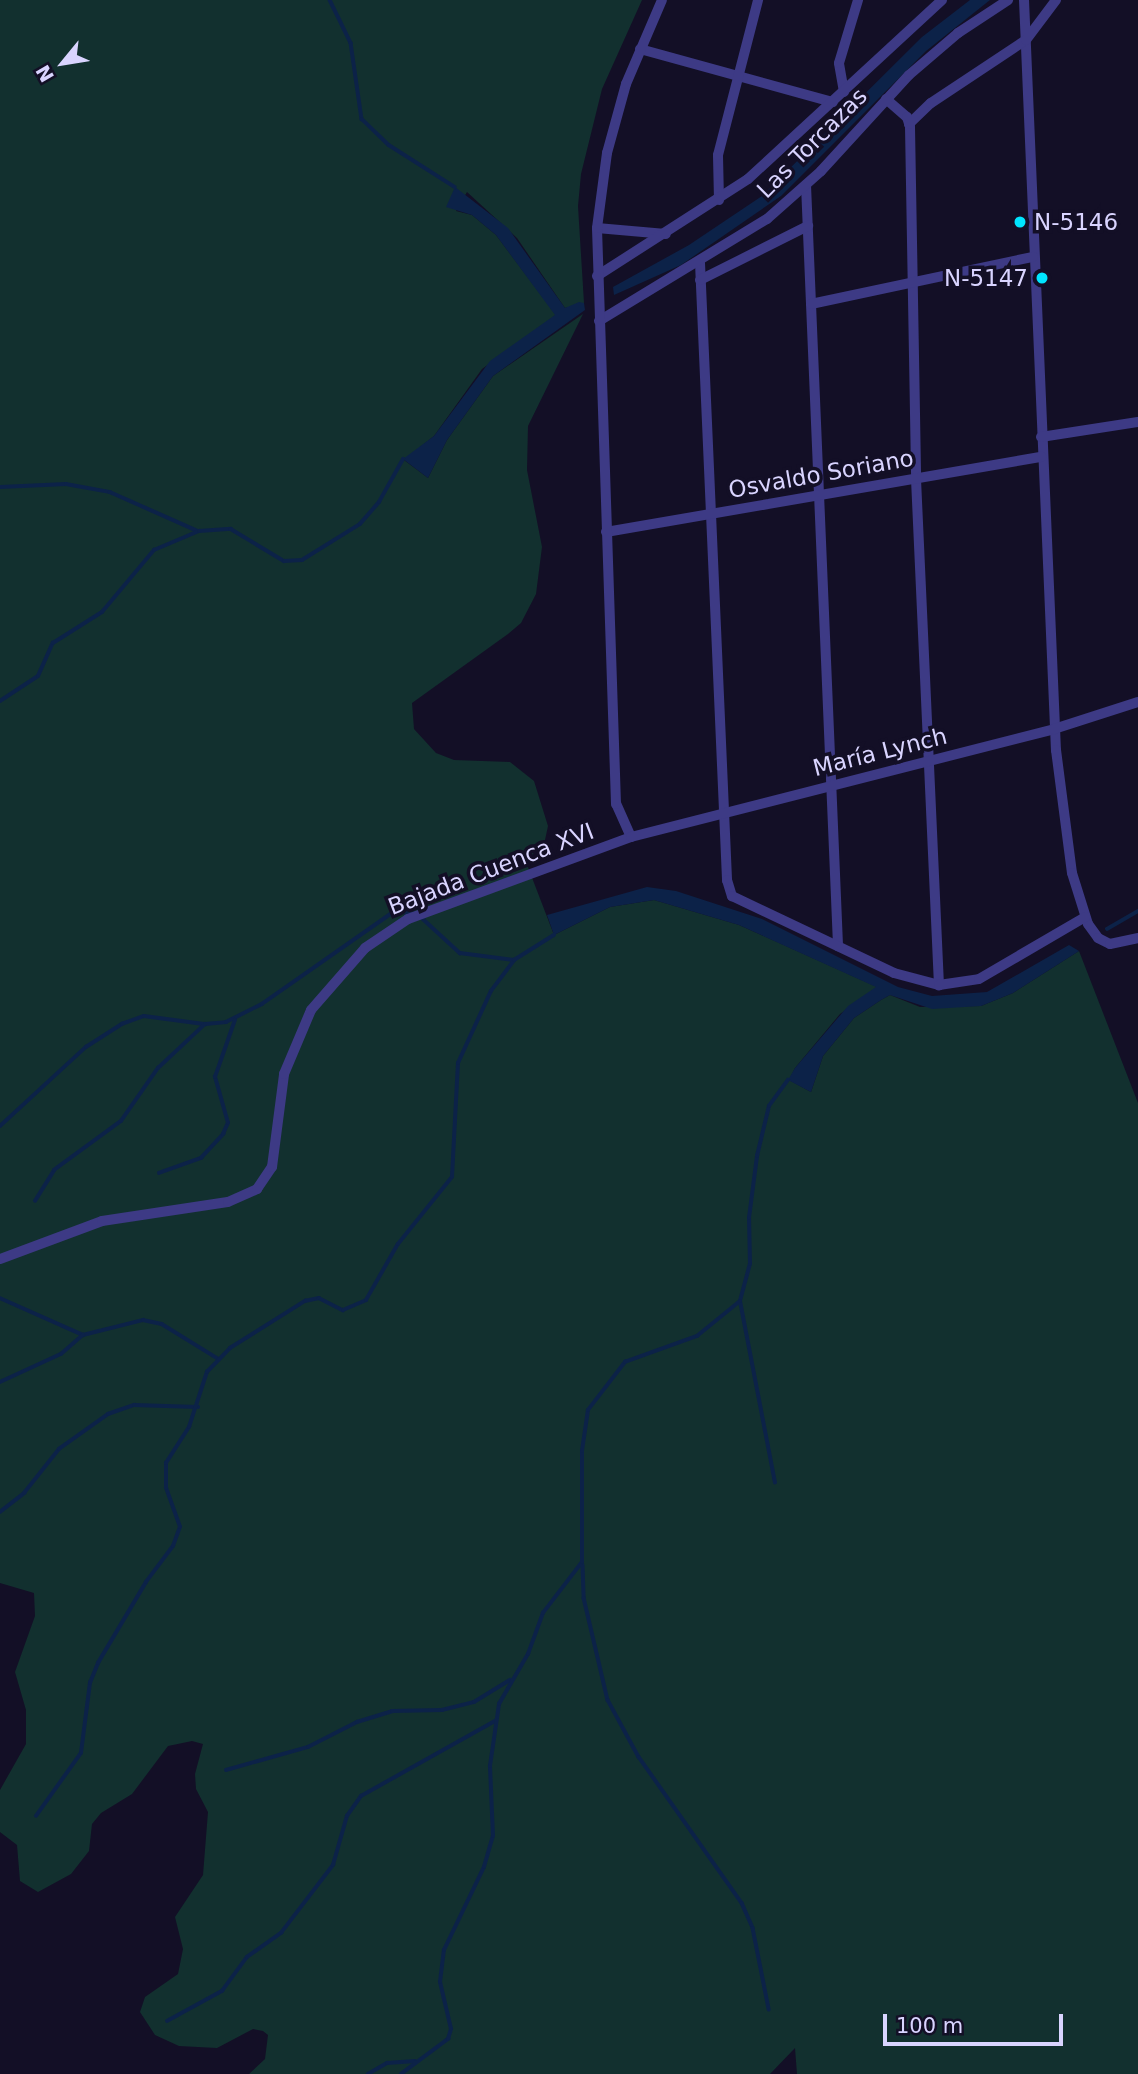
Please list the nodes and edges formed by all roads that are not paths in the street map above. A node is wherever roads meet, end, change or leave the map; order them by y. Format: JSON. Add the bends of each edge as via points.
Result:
{"nodes":[{"id":1,"x":663,"y":0,"type":"edge"},
{"id":2,"x":758,"y":0,"type":"edge"},
{"id":3,"x":858,"y":0,"type":"edge"},
{"id":4,"x":942,"y":0,"type":"edge"},
{"id":5,"x":1008,"y":0,"type":"edge"},
{"id":6,"x":1024,"y":0,"type":"edge"},
{"id":7,"x":1056,"y":0,"type":"edge"},
{"id":8,"x":1026,"y":40,"type":"junction"},
{"id":9,"x":640,"y":49,"type":"junction"},
{"id":10,"x":736,"y":74,"type":"junction"},
{"id":11,"x":844,"y":92,"type":"junction"},
{"id":12,"x":886,"y":99,"type":"junction"},
{"id":13,"x":834,"y":102,"type":"junction"},
{"id":14,"x":909,"y":124,"type":"junction"},
{"id":15,"x":806,"y":185,"type":"junction"},
{"id":16,"x":719,"y":200,"type":"junction"},
{"id":17,"x":808,"y":226,"type":"junction"},
{"id":18,"x":597,"y":228,"type":"junction"},
{"id":19,"x":666,"y":234,"type":"junction"},
{"id":20,"x":1033,"y":257,"type":"junction"},
{"id":21,"x":700,"y":263,"type":"junction"},
{"id":22,"x":597,"y":276,"type":"junction"},
{"id":23,"x":700,"y":280,"type":"junction"},
{"id":24,"x":913,"y":283,"type":"junction"},
{"id":25,"x":811,"y":304,"type":"junction"},
{"id":26,"x":599,"y":321,"type":"junction"},
{"id":27,"x":1138,"y":422,"type":"edge"},
{"id":28,"x":1041,"y":437,"type":"junction"},
{"id":29,"x":1042,"y":457,"type":"junction"},
{"id":30,"x":916,"y":478,"type":"junction"},
{"id":31,"x":819,"y":495,"type":"junction"},
{"id":32,"x":711,"y":514,"type":"junction"},
{"id":33,"x":606,"y":532,"type":"junction"},
{"id":34,"x":1138,"y":702,"type":"edge"},
{"id":35,"x":1054,"y":729,"type":"junction"},
{"id":36,"x":929,"y":761,"type":"junction"},
{"id":37,"x":831,"y":786,"type":"junction"},
{"id":38,"x":724,"y":814,"type":"junction"},
{"id":39,"x":631,"y":837,"type":"junction"},
{"id":40,"x":1085,"y":917,"type":"junction"},
{"id":41,"x":1138,"y":937,"type":"edge"},
{"id":42,"x":838,"y":946,"type":"junction"},
{"id":43,"x":939,"y":985,"type":"junction"},
{"id":44,"x":0,"y":1259,"type":"edge"}],
"edges":[{"from":1,"to":9,"type":"street"},
{"from":2,"to":10,"type":"street"},
{"from":3,"to":11,"type":"street","via":[[839,63]]},
{"from":4,"to":11,"type":"street"},
{"from":5,"to":12,"type":"street","name":"Las Torcazas","via":[[958,33]]},
{"from":6,"to":8,"type":"street"},
{"from":7,"to":8,"type":"street"},
{"from":8,"to":14,"type":"street","via":[[971,75]]},
{"from":8,"to":20,"type":"street"},
{"from":9,"to":10,"type":"street"},
{"from":9,"to":18,"type":"street","via":[[607,153]]},
{"from":10,"to":13,"type":"street"},
{"from":10,"to":16,"type":"street","via":[[716,165]]},
{"from":11,"to":13,"type":"street"},
{"from":12,"to":14,"type":"street"},
{"from":12,"to":15,"type":"street","name":"Las Torcazas"},
{"from":13,"to":16,"type":"street"},
{"from":14,"to":24,"type":"street"},
{"from":15,"to":17,"type":"street"},
{"from":15,"to":21,"type":"street","name":"Las Torcazas","via":[[767,219]]},
{"from":16,"to":19,"type":"street"},
{"from":17,"to":23,"type":"street"},
{"from":17,"to":25,"type":"street"},
{"from":18,"to":19,"type":"street"},
{"from":18,"to":22,"type":"street"},
{"from":19,"to":22,"type":"street"},
{"from":20,"to":24,"type":"street"},
{"from":20,"to":28,"type":"street"},
{"from":21,"to":23,"type":"street"},
{"from":21,"to":26,"type":"street","name":"Las Torcazas"},
{"from":22,"to":26,"type":"street"},
{"from":23,"to":32,"type":"street"},
{"from":24,"to":25,"type":"street"},
{"from":24,"to":30,"type":"street"},
{"from":25,"to":31,"type":"street"},
{"from":26,"to":33,"type":"street"},
{"from":27,"to":28,"type":"street"},
{"from":28,"to":29,"type":"street"},
{"from":29,"to":30,"type":"street","name":"Osvaldo Soriano"},
{"from":29,"to":35,"type":"street"},
{"from":30,"to":31,"type":"street","name":"Osvaldo Soriano"},
{"from":30,"to":36,"type":"street"},
{"from":31,"to":32,"type":"street","name":"Osvaldo Soriano"},
{"from":31,"to":37,"type":"street"},
{"from":32,"to":33,"type":"street","name":"Osvaldo Soriano"},
{"from":32,"to":38,"type":"street"},
{"from":33,"to":39,"type":"street","via":[[616,804]]},
{"from":34,"to":35,"type":"street","name":"María Lynch"},
{"from":35,"to":36,"type":"street","name":"María Lynch"},
{"from":35,"to":40,"type":"street","via":[[1072,873]]},
{"from":36,"to":37,"type":"street","name":"María Lynch"},
{"from":36,"to":43,"type":"street"},
{"from":37,"to":38,"type":"street","name":"María Lynch"},
{"from":37,"to":42,"type":"street"},
{"from":38,"to":39,"type":"street","name":"María Lynch"},
{"from":38,"to":42,"type":"street","via":[[732,896]]},
{"from":39,"to":44,"type":"street","name":"Bajada Cuenca XVI","via":[[431,909],[365,948],[312,1010],[291,1053],[272,1167],[257,1189],[228,1202],[102,1221]]},
{"from":40,"to":41,"type":"street","via":[[1104,942],[1117,944]]},
{"from":40,"to":43,"type":"street","via":[[979,979]]},
{"from":42,"to":43,"type":"street","via":[[909,979]]}]}
